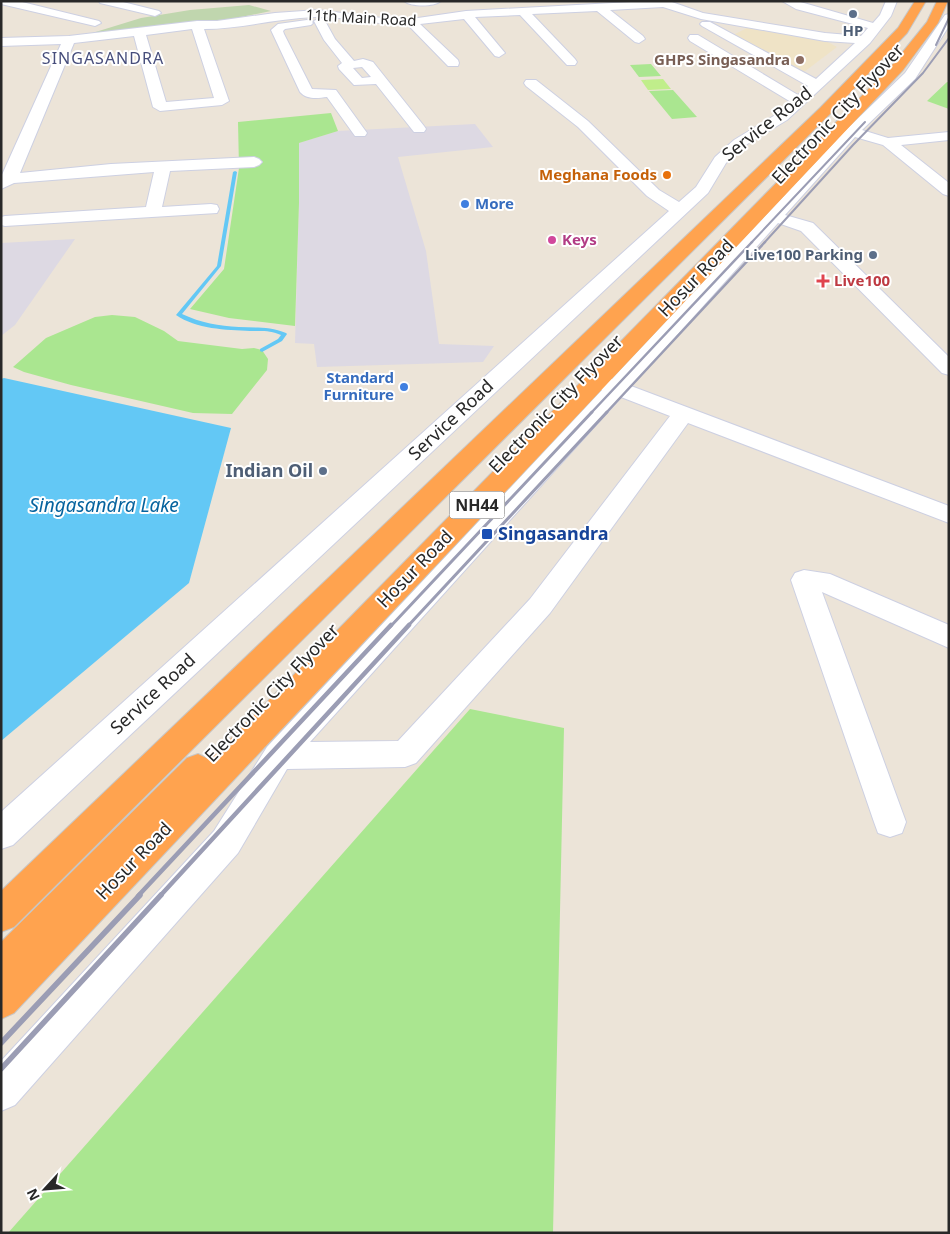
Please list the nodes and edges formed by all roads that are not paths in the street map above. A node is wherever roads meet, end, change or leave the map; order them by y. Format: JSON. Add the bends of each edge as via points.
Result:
{"nodes":[{"id":1,"x":3,"y":1,"type":"edge"},
{"id":2,"x":104,"y":1,"type":"edge"},
{"id":3,"x":409,"y":1,"type":"edge"},
{"id":4,"x":436,"y":1,"type":"edge"},
{"id":5,"x":561,"y":1,"type":"edge"},
{"id":6,"x":892,"y":1,"type":"edge"},
{"id":7,"x":914,"y":1,"type":"edge"},
{"id":8,"x":921,"y":1,"type":"edge"},
{"id":9,"x":930,"y":1,"type":"edge"},
{"id":10,"x":943,"y":1,"type":"edge"},
{"id":11,"x":659,"y":3,"type":"edge"},
{"id":12,"x":638,"y":4,"type":"junction"},
{"id":13,"x":274,"y":7,"type":"dead end"},
{"id":14,"x":599,"y":7,"type":"junction"},
{"id":15,"x":570,"y":9,"type":"junction"},
{"id":16,"x":685,"y":12,"type":"junction"},
{"id":17,"x":155,"y":13,"type":"dead end"},
{"id":18,"x":524,"y":13,"type":"junction"},
{"id":19,"x":778,"y":13,"type":"edge"},
{"id":20,"x":466,"y":14,"type":"junction"},
{"id":21,"x":310,"y":17,"type":"junction"},
{"id":22,"x":949,"y":17,"type":"edge"},
{"id":23,"x":656,"y":18,"type":"dead end"},
{"id":24,"x":411,"y":22,"type":"junction"},
{"id":25,"x":95,"y":23,"type":"dead end"},
{"id":26,"x":207,"y":25,"type":"junction"},
{"id":27,"x":139,"y":32,"type":"junction"},
{"id":28,"x":694,"y":38,"type":"dead end"},
{"id":29,"x":639,"y":39,"type":"dead end"},
{"id":30,"x":866,"y":39,"type":"junction"},
{"id":31,"x":69,"y":40,"type":"junction"},
{"id":32,"x":942,"y":40,"type":"edge"},
{"id":33,"x":1,"y":42,"type":"edge"},
{"id":34,"x":499,"y":53,"type":"dead end"},
{"id":35,"x":571,"y":62,"type":"dead end"},
{"id":36,"x":454,"y":63,"type":"dead end"},
{"id":37,"x":531,"y":83,"type":"dead end"},
{"id":38,"x":817,"y":85,"type":"junction"},
{"id":39,"x":799,"y":101,"type":"junction"},
{"id":40,"x":419,"y":129,"type":"dead end"},
{"id":41,"x":852,"y":132,"type":"junction"},
{"id":42,"x":360,"y":133,"type":"dead end"},
{"id":43,"x":949,"y":136,"type":"edge"},
{"id":44,"x":888,"y":142,"type":"junction"},
{"id":45,"x":254,"y":162,"type":"dead end"},
{"id":46,"x":163,"y":166,"type":"junction"},
{"id":47,"x":6,"y":181,"type":"edge"},
{"id":48,"x":948,"y":189,"type":"edge"},
{"id":49,"x":211,"y":209,"type":"dead end"},
{"id":50,"x":680,"y":210,"type":"junction"},
{"id":51,"x":153,"y":212,"type":"junction"},
{"id":52,"x":774,"y":217,"type":"junction"},
{"id":53,"x":5,"y":221,"type":"dead end"},
{"id":54,"x":949,"y":369,"type":"edge"},
{"id":55,"x":607,"y":384,"type":"junction"},
{"id":56,"x":684,"y":413,"type":"junction"},
{"id":57,"x":949,"y":515,"type":"edge"},
{"id":58,"x":949,"y":637,"type":"edge"},
{"id":59,"x":278,"y":756,"type":"junction"},
{"id":60,"x":890,"y":822,"type":"dead end"},
{"id":61,"x":1,"y":834,"type":"edge"},
{"id":62,"x":1,"y":898,"type":"edge"},
{"id":63,"x":1,"y":914,"type":"edge"},
{"id":64,"x":1,"y":968,"type":"edge"},
{"id":65,"x":1,"y":1000,"type":"edge"},
{"id":66,"x":1,"y":1091,"type":"edge"}],
"edges":[{"from":1,"to":25,"type":"street"},
{"from":2,"to":17,"type":"street"},
{"from":3,"to":4,"type":"street"},
{"from":5,"to":15,"type":"street"},
{"from":6,"to":30,"type":"street","name":"Service Road","via":[[885,16]]},
{"from":7,"to":62,"type":"highway","name":"Hosur Road","number":"NH44","via":[[874,54]]},
{"from":8,"to":63,"type":"highway","name":"Electronic City Flyover","via":[[903,30],[825,112]]},
{"from":9,"to":64,"type":"highway","name":"Electronic City Flyover","via":[[905,44],[854,100]]},
{"from":10,"to":55,"type":"highway","name":"Hosur Road","number":"NH44","via":[[932,23],[898,67]]},
{"from":11,"to":12,"type":"street","name":"11th Main Road"},
{"from":11,"to":16,"type":"street","name":"11th Main Road"},
{"from":12,"to":14,"type":"street","name":"11th Main Road"},
{"from":12,"to":23,"type":"street"},
{"from":13,"to":21,"type":"street"},
{"from":14,"to":15,"type":"street","name":"11th Main Road"},
{"from":14,"to":29,"type":"street"},
{"from":15,"to":18,"type":"street","name":"11th Main Road"},
{"from":16,"to":19,"type":"street"},
{"from":16,"to":38,"type":"street"},
{"from":18,"to":20,"type":"street","name":"11th Main Road"},
{"from":18,"to":35,"type":"street"},
{"from":19,"to":30,"type":"street","via":[[825,37]]},
{"from":19,"to":30,"type":"street","via":[[804,8]]},
{"from":20,"to":24,"type":"street","name":"11th Main Road"},
{"from":20,"to":34,"type":"street"},
{"from":21,"to":24,"type":"street","name":"11th Main Road"},
{"from":21,"to":26,"type":"street","name":"11th Main Road"},
{"from":21,"to":40,"type":"street","via":[[335,40],[351,64],[368,64]]},
{"from":21,"to":42,"type":"street","via":[[282,26],[277,30],[278,34],[307,92],[331,93]]},
{"from":22,"to":32,"type":"street"},
{"from":24,"to":36,"type":"street"},
{"from":26,"to":27,"type":"street","name":"11th Main Road"},
{"from":26,"to":27,"type":"street","via":[[222,101],[160,107]]},
{"from":27,"to":31,"type":"street","name":"11th Main Road"},
{"from":28,"to":39,"type":"street"},
{"from":30,"to":38,"type":"street","name":"Service Road"},
{"from":31,"to":33,"type":"street","name":"11th Main Road"},
{"from":31,"to":47,"type":"street"},
{"from":32,"to":41,"type":"street"},
{"from":37,"to":50,"type":"street","via":[[583,124],[653,193]]},
{"from":38,"to":39,"type":"street","name":"Service Road"},
{"from":39,"to":50,"type":"street","name":"Service Road","via":[[782,117],[738,143],[720,160],[702,190]]},
{"from":41,"to":44,"type":"street"},
{"from":41,"to":52,"type":"street"},
{"from":43,"to":44,"type":"street"},
{"from":44,"to":48,"type":"street"},
{"from":45,"to":46,"type":"street"},
{"from":46,"to":47,"type":"street","via":[[109,163]]},
{"from":46,"to":51,"type":"street"},
{"from":49,"to":51,"type":"street"},
{"from":50,"to":61,"type":"street","name":"Service Road"},
{"from":51,"to":53,"type":"street"},
{"from":52,"to":54,"type":"street","via":[[806,227]]},
{"from":52,"to":55,"type":"street"},
{"from":55,"to":56,"type":"street"},
{"from":55,"to":59,"type":"street"},
{"from":55,"to":65,"type":"highway","name":"Hosur Road","number":"NH44"},
{"from":56,"to":57,"type":"street"},
{"from":56,"to":59,"type":"street","via":[[540,606],[405,754]]},
{"from":58,"to":60,"type":"street","via":[[821,581],[804,580]]},
{"from":59,"to":66,"type":"street","via":[[226,842]]}]}
